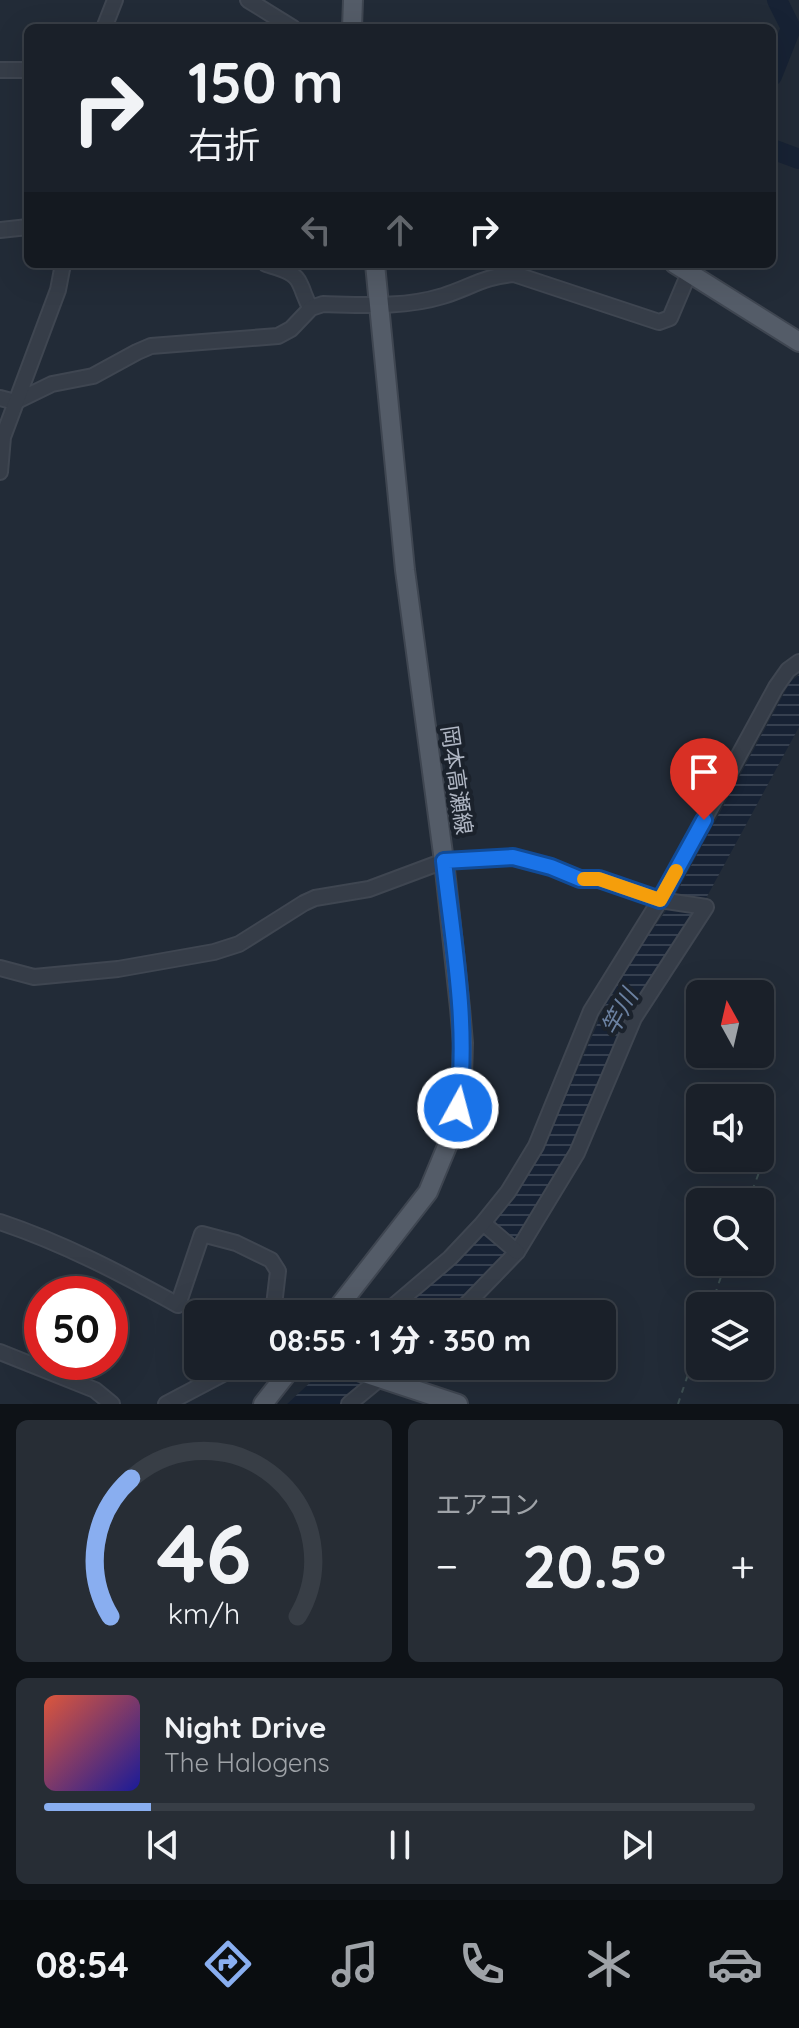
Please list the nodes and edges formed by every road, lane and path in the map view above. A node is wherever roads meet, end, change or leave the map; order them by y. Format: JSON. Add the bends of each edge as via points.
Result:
{"nodes":[{"id":1,"x":115,"y":0,"type":"edge"},
{"id":2,"x":248,"y":0,"type":"edge"},
{"id":3,"x":353,"y":0,"type":"edge"},
{"id":4,"x":106,"y":24,"type":"edge"},
{"id":5,"x":287,"y":24,"type":"edge"},
{"id":6,"x":352,"y":24,"type":"edge"},
{"id":7,"x":0,"y":70,"type":"edge"},
{"id":8,"x":24,"y":70,"type":"edge"},
{"id":9,"x":24,"y":227,"type":"edge"},
{"id":10,"x":0,"y":230,"type":"edge"},
{"id":11,"x":62,"y":268,"type":"edge"},
{"id":12,"x":279,"y":268,"type":"edge"},
{"id":13,"x":375,"y":268,"type":"edge"},
{"id":14,"x":682,"y":268,"type":"edge"},
{"id":15,"x":380,"y":305,"type":"junction"},
{"id":16,"x":311,"y":308,"type":"junction"},
{"id":17,"x":799,"y":342,"type":"edge"},
{"id":18,"x":7,"y":400,"type":"edge"},
{"id":19,"x":0,"y":472,"type":"edge"},
{"id":20,"x":799,"y":662,"type":"edge"},
{"id":21,"x":444,"y":861,"type":"junction"},
{"id":22,"x":664,"y":900,"type":"junction"},
{"id":23,"x":0,"y":968,"type":"edge"},
{"id":24,"x":0,"y":1222,"type":"edge"},
{"id":25,"x":484,"y":1225,"type":"junction"},
{"id":26,"x":516,"y":1250,"type":"junction"},
{"id":27,"x":275,"y":1300,"type":"edge"},
{"id":28,"x":344,"y":1300,"type":"edge"},
{"id":29,"x":400,"y":1300,"type":"edge"},
{"id":30,"x":470,"y":1300,"type":"edge"},
{"id":31,"x":0,"y":1352,"type":"edge"},
{"id":32,"x":201,"y":1380,"type":"edge"},
{"id":33,"x":211,"y":1380,"type":"edge"},
{"id":34,"x":282,"y":1380,"type":"edge"},
{"id":35,"x":376,"y":1380,"type":"edge"},
{"id":36,"x":384,"y":1380,"type":"edge"},
{"id":37,"x":686,"y":1380,"type":"edge"},
{"id":38,"x":112,"y":1404,"type":"edge"},
{"id":39,"x":157,"y":1404,"type":"edge"},
{"id":40,"x":166,"y":1404,"type":"edge"},
{"id":41,"x":263,"y":1404,"type":"edge"},
{"id":42,"x":349,"y":1404,"type":"edge"},
{"id":43,"x":458,"y":1404,"type":"edge"},
{"id":44,"x":678,"y":1404,"type":"edge"}],
"edges":[{"from":1,"to":4,"type":"street"},
{"from":2,"to":5,"type":"street"},
{"from":3,"to":6,"type":"main road"},
{"from":7,"to":8,"type":"street"},
{"from":9,"to":10,"type":"street"},
{"from":11,"to":18,"type":"street","via":[[58,290]]},
{"from":12,"to":16,"type":"street","via":[[300,280]]},
{"from":13,"to":15,"type":"main road","name":"岡本高瀬線"},
{"from":14,"to":15,"type":"street","via":[[670,318],[659,322],[514,274],[488,277],[442,296]]},
{"from":14,"to":17,"type":"main road"},
{"from":15,"to":16,"type":"street"},
{"from":15,"to":21,"type":"main road","name":"岡本高瀬線","via":[[405,570]]},
{"from":16,"to":18,"type":"street","via":[[278,336],[151,346],[93,376]]},
{"from":18,"to":19,"type":"street"},
{"from":20,"to":22,"type":"street","via":[[776,687]]},
{"from":21,"to":22,"type":"street","via":[[513,857]]},
{"from":21,"to":23,"type":"street","via":[[369,889],[315,898],[239,944],[214,952],[34,977]]},
{"from":21,"to":28,"type":"main road","name":"岡本高瀬線","via":[[463,1043],[458,1108],[428,1192]]},
{"from":22,"to":25,"type":"street","via":[[591,1011],[536,1146]]},
{"from":22,"to":26,"type":"street","via":[[706,907],[634,1018],[577,1153]]},
{"from":24,"to":27,"type":"street","via":[[43,1236],[178,1305],[202,1234],[236,1243],[271,1260],[278,1271]]},
{"from":25,"to":26,"type":"street"},
{"from":25,"to":29,"type":"street"},
{"from":26,"to":30,"type":"street"},
{"from":31,"to":38,"type":"street","via":[[95,1390]]},
{"from":32,"to":39,"type":"street"},
{"from":33,"to":40,"type":"street"},
{"from":34,"to":41,"type":"main road"},
{"from":35,"to":42,"type":"street"},
{"from":36,"to":43,"type":"main road"},
{"from":37,"to":44,"type":"path"}]}
